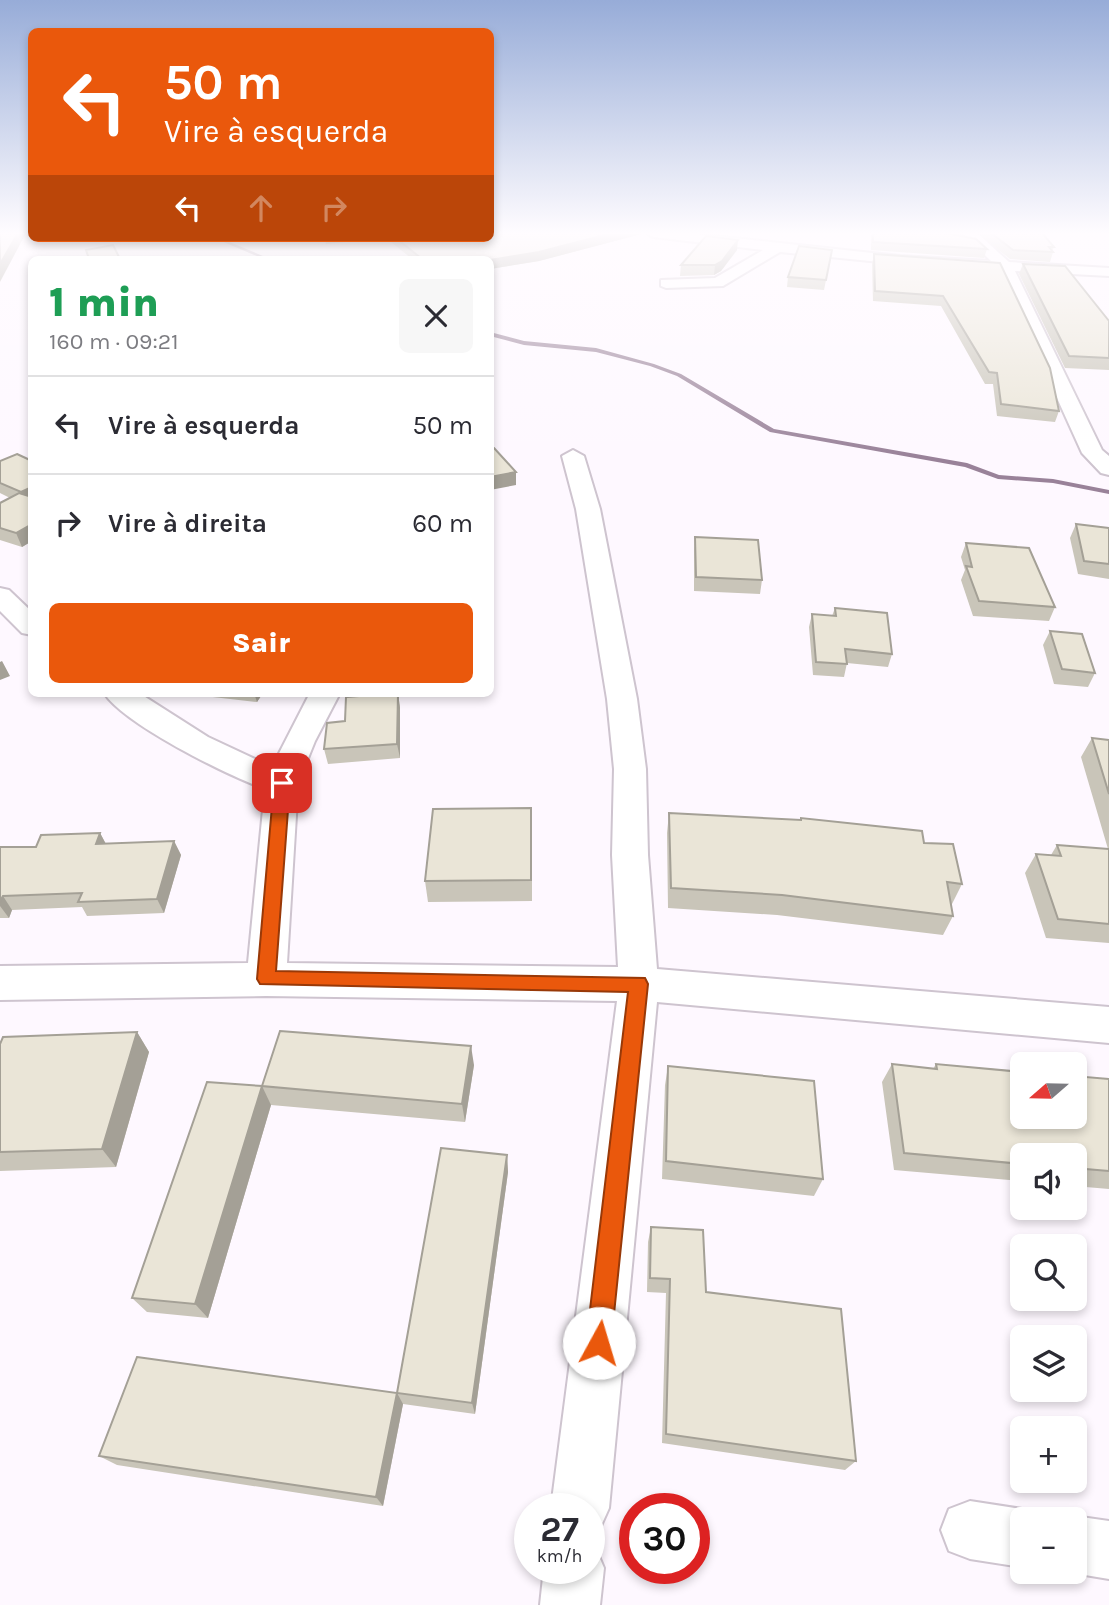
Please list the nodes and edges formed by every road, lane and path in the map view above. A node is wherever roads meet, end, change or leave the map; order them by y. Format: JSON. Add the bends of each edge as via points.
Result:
{"nodes":[{"id":1,"x":1025,"y":308,"type":"edge"},
{"id":2,"x":573,"y":456,"type":"dead end"},
{"id":3,"x":1109,"y":468,"type":"edge"},
{"id":4,"x":0,"y":596,"type":"edge"},
{"id":5,"x":19,"y":626,"type":"edge"},
{"id":6,"x":125,"y":697,"type":"edge"},
{"id":7,"x":323,"y":697,"type":"edge"},
{"id":8,"x":282,"y":783,"type":"junction"},
{"id":9,"x":266,"y":979,"type":"junction"},
{"id":10,"x":0,"y":983,"type":"edge"},
{"id":11,"x":639,"y":984,"type":"junction"},
{"id":12,"x":1109,"y":1026,"type":"edge"},
{"id":13,"x":582,"y":1493,"type":"edge"},
{"id":14,"x":1087,"y":1547,"type":"edge"},
{"id":15,"x":1109,"y":1550,"type":"edge"},
{"id":16,"x":572,"y":1584,"type":"edge"},
{"id":17,"x":570,"y":1605,"type":"edge"}],
"edges":[{"from":1,"to":3,"type":"street","via":[[1093,453]]},
{"from":2,"to":11,"type":"street","via":[[622,699],[630,769],[630,855]]},
{"from":4,"to":5,"type":"street"},
{"from":6,"to":8,"type":"street","via":[[169,728],[253,773]]},
{"from":7,"to":8,"type":"street"},
{"from":8,"to":9,"type":"street"},
{"from":9,"to":10,"type":"street"},
{"from":9,"to":11,"type":"street"},
{"from":11,"to":12,"type":"street"},
{"from":11,"to":13,"type":"street"},
{"from":14,"to":15,"type":"street"},
{"from":16,"to":17,"type":"street"}]}
